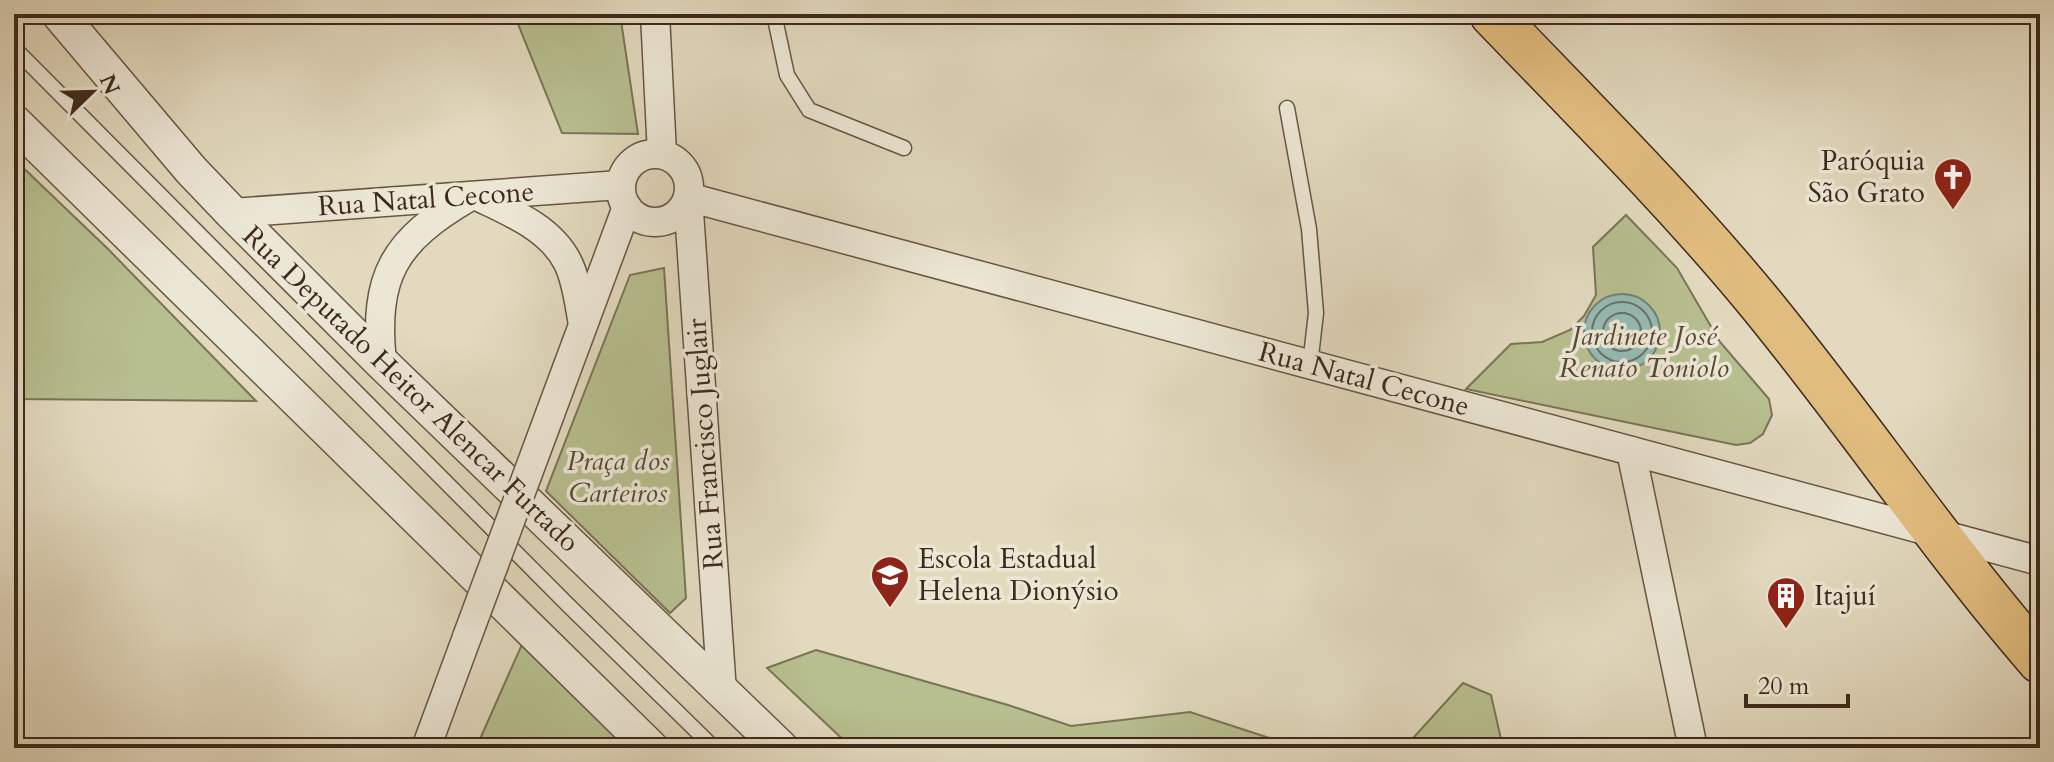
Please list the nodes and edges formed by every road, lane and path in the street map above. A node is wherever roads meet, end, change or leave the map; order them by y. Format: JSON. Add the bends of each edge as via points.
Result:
{"nodes":[{"id":1,"x":59,"y":14,"type":"edge"},
{"id":2,"x":655,"y":14,"type":"edge"},
{"id":3,"x":774,"y":14,"type":"edge"},
{"id":4,"x":1492,"y":14,"type":"edge"},
{"id":5,"x":14,"y":48,"type":"edge"},
{"id":6,"x":1287,"y":108,"type":"dead end"},
{"id":7,"x":14,"y":122,"type":"edge"},
{"id":8,"x":904,"y":148,"type":"dead end"},
{"id":9,"x":662,"y":154,"type":"junction"},
{"id":10,"x":473,"y":194,"type":"junction"},
{"id":11,"x":624,"y":196,"type":"junction"},
{"id":12,"x":688,"y":197,"type":"junction"},
{"id":13,"x":232,"y":213,"type":"junction"},
{"id":14,"x":583,"y":325,"type":"junction"},
{"id":15,"x":382,"y":363,"type":"junction"},
{"id":16,"x":1310,"y":365,"type":"junction"},
{"id":17,"x":1631,"y":451,"type":"junction"},
{"id":18,"x":1937,"y":533,"type":"junction"},
{"id":19,"x":2040,"y":561,"type":"edge"},
{"id":20,"x":2040,"y":661,"type":"edge"},
{"id":21,"x":722,"y":692,"type":"junction"},
{"id":22,"x":426,"y":748,"type":"edge"},
{"id":23,"x":651,"y":748,"type":"edge"},
{"id":24,"x":714,"y":748,"type":"edge"},
{"id":25,"x":781,"y":748,"type":"edge"},
{"id":26,"x":1693,"y":748,"type":"edge"}],
"edges":[{"from":1,"to":13,"type":"street","name":"Rua Deputado Heitor Alencar Furtado"},
{"from":2,"to":9,"type":"street"},
{"from":3,"to":8,"type":"lane","via":[[787,75],[809,110]]},
{"from":4,"to":18,"type":"main road","via":[[1759,302]]},
{"from":5,"to":24,"type":"lane"},
{"from":6,"to":16,"type":"lane","via":[[1309,229],[1316,313]]},
{"from":7,"to":23,"type":"street"},
{"from":9,"to":11,"type":"street","via":[[639,157],[623,174]]},
{"from":9,"to":12,"type":"street","via":[[681,166]]},
{"from":10,"to":11,"type":"street","name":"Rua Natal Cecone"},
{"from":10,"to":13,"type":"street","name":"Rua Natal Cecone"},
{"from":10,"to":14,"type":"street","via":[[554,242],[568,262]]},
{"from":10,"to":15,"type":"street","via":[[440,214],[399,253],[380,303]]},
{"from":11,"to":12,"type":"street","via":[[644,221],[676,215]]},
{"from":11,"to":14,"type":"street"},
{"from":12,"to":16,"type":"street","name":"Rua Natal Cecone"},
{"from":12,"to":21,"type":"street","name":"Rua Francisco Juglair"},
{"from":13,"to":15,"type":"street","name":"Rua Deputado Heitor Alencar Furtado"},
{"from":14,"to":22,"type":"street","bridge":true},
{"from":15,"to":21,"type":"street","name":"Rua Deputado Heitor Alencar Furtado"},
{"from":16,"to":17,"type":"street","name":"Rua Natal Cecone"},
{"from":17,"to":18,"type":"street","name":"Rua Natal Cecone"},
{"from":17,"to":26,"type":"street"},
{"from":18,"to":19,"type":"street","name":"Rua Natal Cecone"},
{"from":18,"to":20,"type":"main road"},
{"from":21,"to":25,"type":"street","name":"Rua Deputado Heitor Alencar Furtado"}]}
